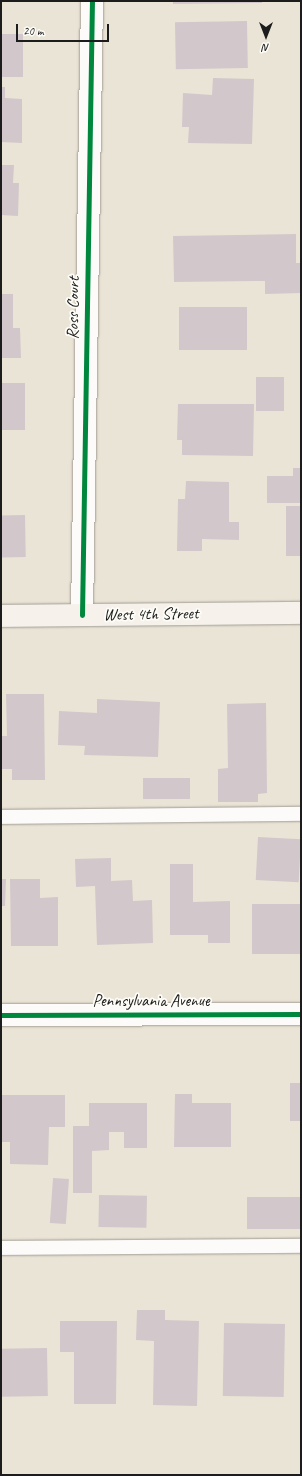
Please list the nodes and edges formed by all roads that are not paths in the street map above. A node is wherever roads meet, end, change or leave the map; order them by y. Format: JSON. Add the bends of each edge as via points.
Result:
{"nodes":[{"id":1,"x":92,"y":1,"type":"edge"},
{"id":2,"x":301,"y":613,"type":"edge"},
{"id":3,"x":82,"y":615,"type":"junction"},
{"id":4,"x":1,"y":616,"type":"edge"},
{"id":5,"x":301,"y":814,"type":"edge"},
{"id":6,"x":1,"y":817,"type":"edge"},
{"id":7,"x":301,"y":1014,"type":"edge"},
{"id":8,"x":1,"y":1015,"type":"edge"},
{"id":9,"x":301,"y":1246,"type":"edge"},
{"id":10,"x":1,"y":1248,"type":"edge"}],
"edges":[{"from":1,"to":3,"type":"street","name":"Ross Court"},
{"from":2,"to":3,"type":"street","name":"West 4th Street"},
{"from":3,"to":4,"type":"street","name":"West 4th Street"},
{"from":5,"to":6,"type":"lane"},
{"from":7,"to":8,"type":"street","name":"Pennsylvania Avenue"},
{"from":9,"to":10,"type":"lane"}]}
